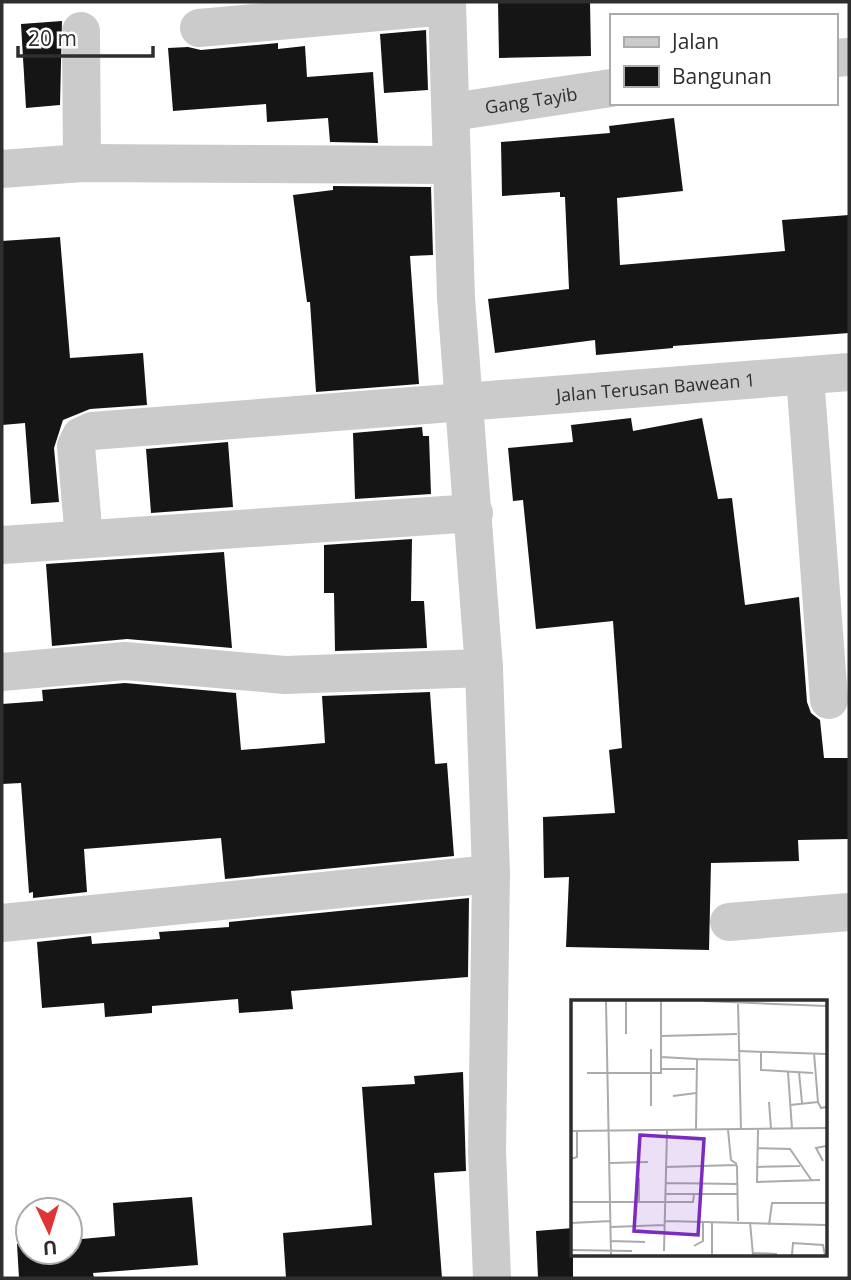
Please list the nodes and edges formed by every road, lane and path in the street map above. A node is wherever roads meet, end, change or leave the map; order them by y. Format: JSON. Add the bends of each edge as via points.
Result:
{"nodes":[{"id":1,"x":447,"y":4,"type":"edge"},
{"id":2,"x":199,"y":27,"type":"dead end"},
{"id":3,"x":80,"y":31,"type":"dead end"},
{"id":4,"x":610,"y":88,"type":"edge"},
{"id":5,"x":452,"y":112,"type":"junction"},
{"id":6,"x":82,"y":163,"type":"junction"},
{"id":7,"x":449,"y":165,"type":"junction"},
{"id":8,"x":2,"y":169,"type":"edge"},
{"id":9,"x":849,"y":372,"type":"edge"},
{"id":10,"x":805,"y":376,"type":"junction"},
{"id":11,"x":463,"y":404,"type":"junction"},
{"id":12,"x":474,"y":513,"type":"junction"},
{"id":13,"x":84,"y":539,"type":"junction"},
{"id":14,"x":2,"y":545,"type":"edge"},
{"id":15,"x":484,"y":667,"type":"junction"},
{"id":16,"x":2,"y":672,"type":"edge"},
{"id":17,"x":829,"y":700,"type":"dead end"},
{"id":18,"x":491,"y":874,"type":"junction"},
{"id":19,"x":849,"y":912,"type":"edge"},
{"id":20,"x":729,"y":922,"type":"dead end"},
{"id":21,"x":2,"y":923,"type":"edge"},
{"id":22,"x":492,"y":1278,"type":"edge"}],
"edges":[{"from":1,"to":2,"type":"street"},
{"from":1,"to":5,"type":"street"},
{"from":3,"to":6,"type":"street"},
{"from":4,"to":5,"type":"street","name":"Gang Tayib"},
{"from":5,"to":7,"type":"street"},
{"from":6,"to":7,"type":"street"},
{"from":6,"to":8,"type":"street"},
{"from":7,"to":11,"type":"street"},
{"from":9,"to":10,"type":"street","name":"Jalan Terusan Bawean 1"},
{"from":10,"to":11,"type":"street","name":"Jalan Terusan Bawean 1"},
{"from":10,"to":17,"type":"street"},
{"from":11,"to":12,"type":"street"},
{"from":11,"to":13,"type":"street","name":"Jalan Terusan Bawean 1","via":[[92,431],[81,436],[76,446]]},
{"from":12,"to":13,"type":"street"},
{"from":12,"to":15,"type":"street"},
{"from":13,"to":14,"type":"street"},
{"from":15,"to":16,"type":"street","via":[[285,676],[125,661]]},
{"from":15,"to":18,"type":"street"},
{"from":18,"to":21,"type":"street"},
{"from":18,"to":22,"type":"street","via":[[487,1151]]},
{"from":19,"to":20,"type":"street"}]}
